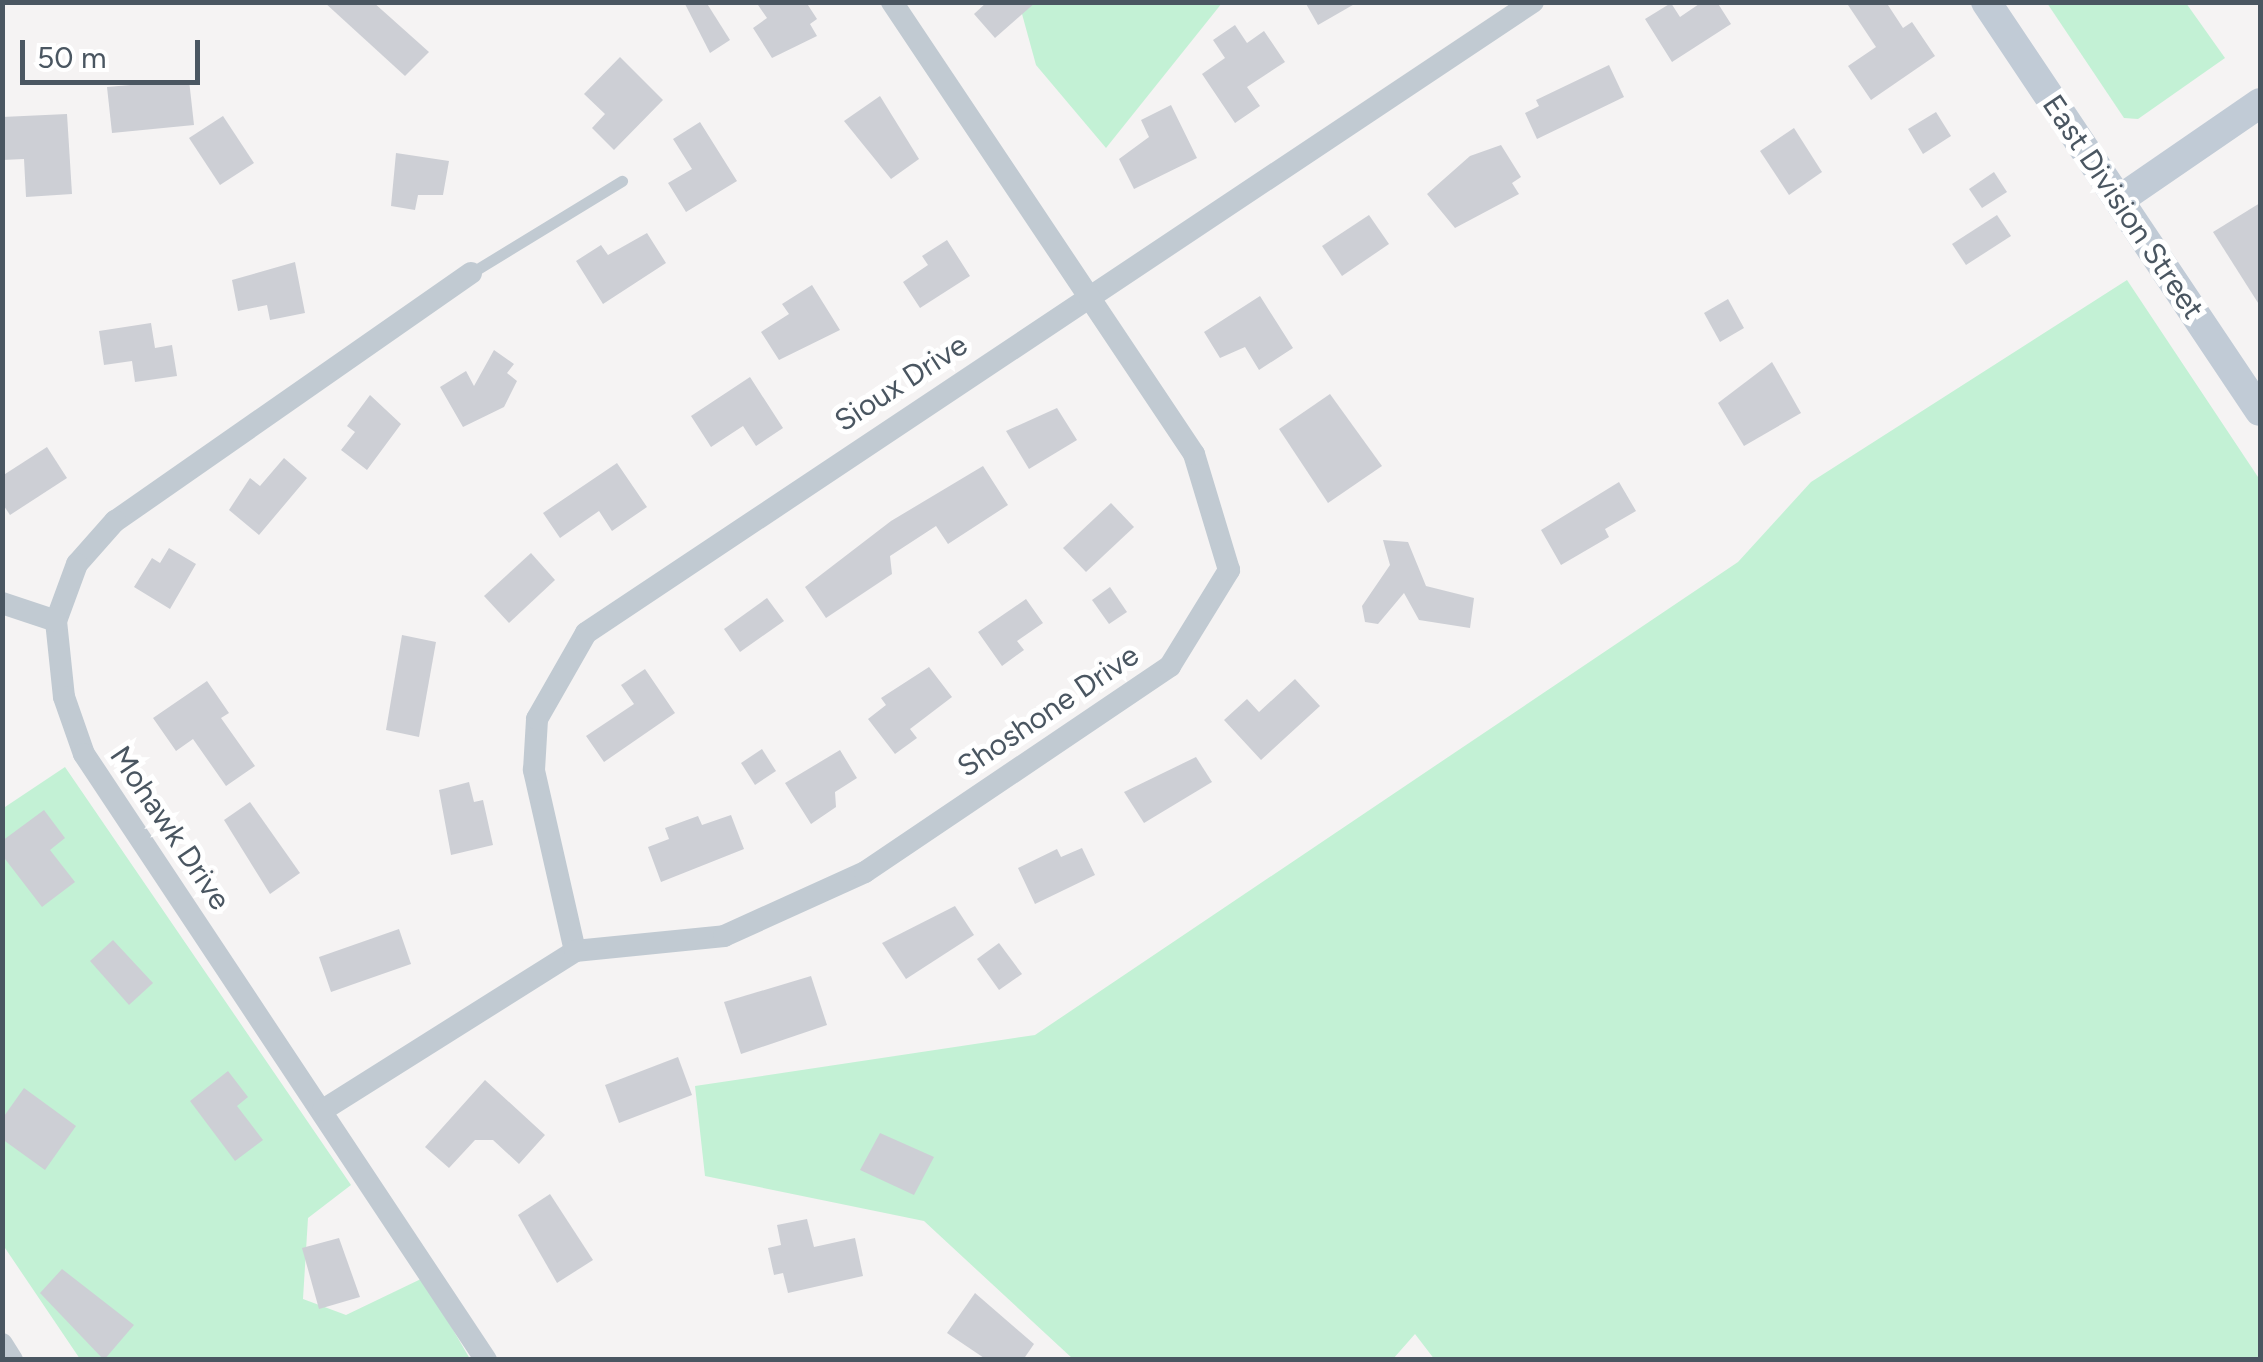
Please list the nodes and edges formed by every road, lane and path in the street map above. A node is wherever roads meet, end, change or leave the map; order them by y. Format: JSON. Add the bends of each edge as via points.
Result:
{"nodes":[{"id":1,"x":892,"y":2,"type":"edge"},
{"id":2,"x":1533,"y":2,"type":"edge"},
{"id":3,"x":1986,"y":2,"type":"edge"},
{"id":4,"x":2260,"y":103,"type":"edge"},
{"id":5,"x":622,"y":181,"type":"dead end"},
{"id":6,"x":2119,"y":200,"type":"junction"},
{"id":7,"x":471,"y":273,"type":"joint"},
{"id":8,"x":1088,"y":297,"type":"junction"},
{"id":9,"x":2260,"y":410,"type":"edge"},
{"id":10,"x":2,"y":603,"type":"edge"},
{"id":11,"x":56,"y":621,"type":"junction"},
{"id":12,"x":575,"y":951,"type":"junction"},
{"id":13,"x":322,"y":1110,"type":"junction"},
{"id":14,"x":2,"y":1344,"type":"edge"},
{"id":15,"x":12,"y":1360,"type":"edge"},
{"id":16,"x":486,"y":1360,"type":"edge"}],
"edges":[{"from":1,"to":8,"type":"street","name":"Shoshone Drive"},
{"from":2,"to":8,"type":"street","name":"Sioux Drive"},
{"from":3,"to":6,"type":"street","name":"East Division Street"},
{"from":4,"to":6,"type":"street"},
{"from":5,"to":7,"type":"lane"},
{"from":6,"to":9,"type":"street","name":"East Division Street"},
{"from":7,"to":11,"type":"street","name":"Mohawk Drive","via":[[115,521],[77,564]]},
{"from":8,"to":12,"type":"street","name":"Sioux Drive","via":[[586,633],[536,719],[534,770]]},
{"from":8,"to":12,"type":"street","name":"Shoshone Drive","via":[[1194,454],[1230,570],[1170,666],[865,872],[724,936]]},
{"from":10,"to":11,"type":"street"},
{"from":11,"to":13,"type":"street","name":"Mohawk Drive","via":[[64,697],[84,754]]},
{"from":12,"to":13,"type":"street","name":"Shoshone Drive"},
{"from":13,"to":16,"type":"street","name":"Mohawk Drive"},
{"from":14,"to":15,"type":"street"}]}
